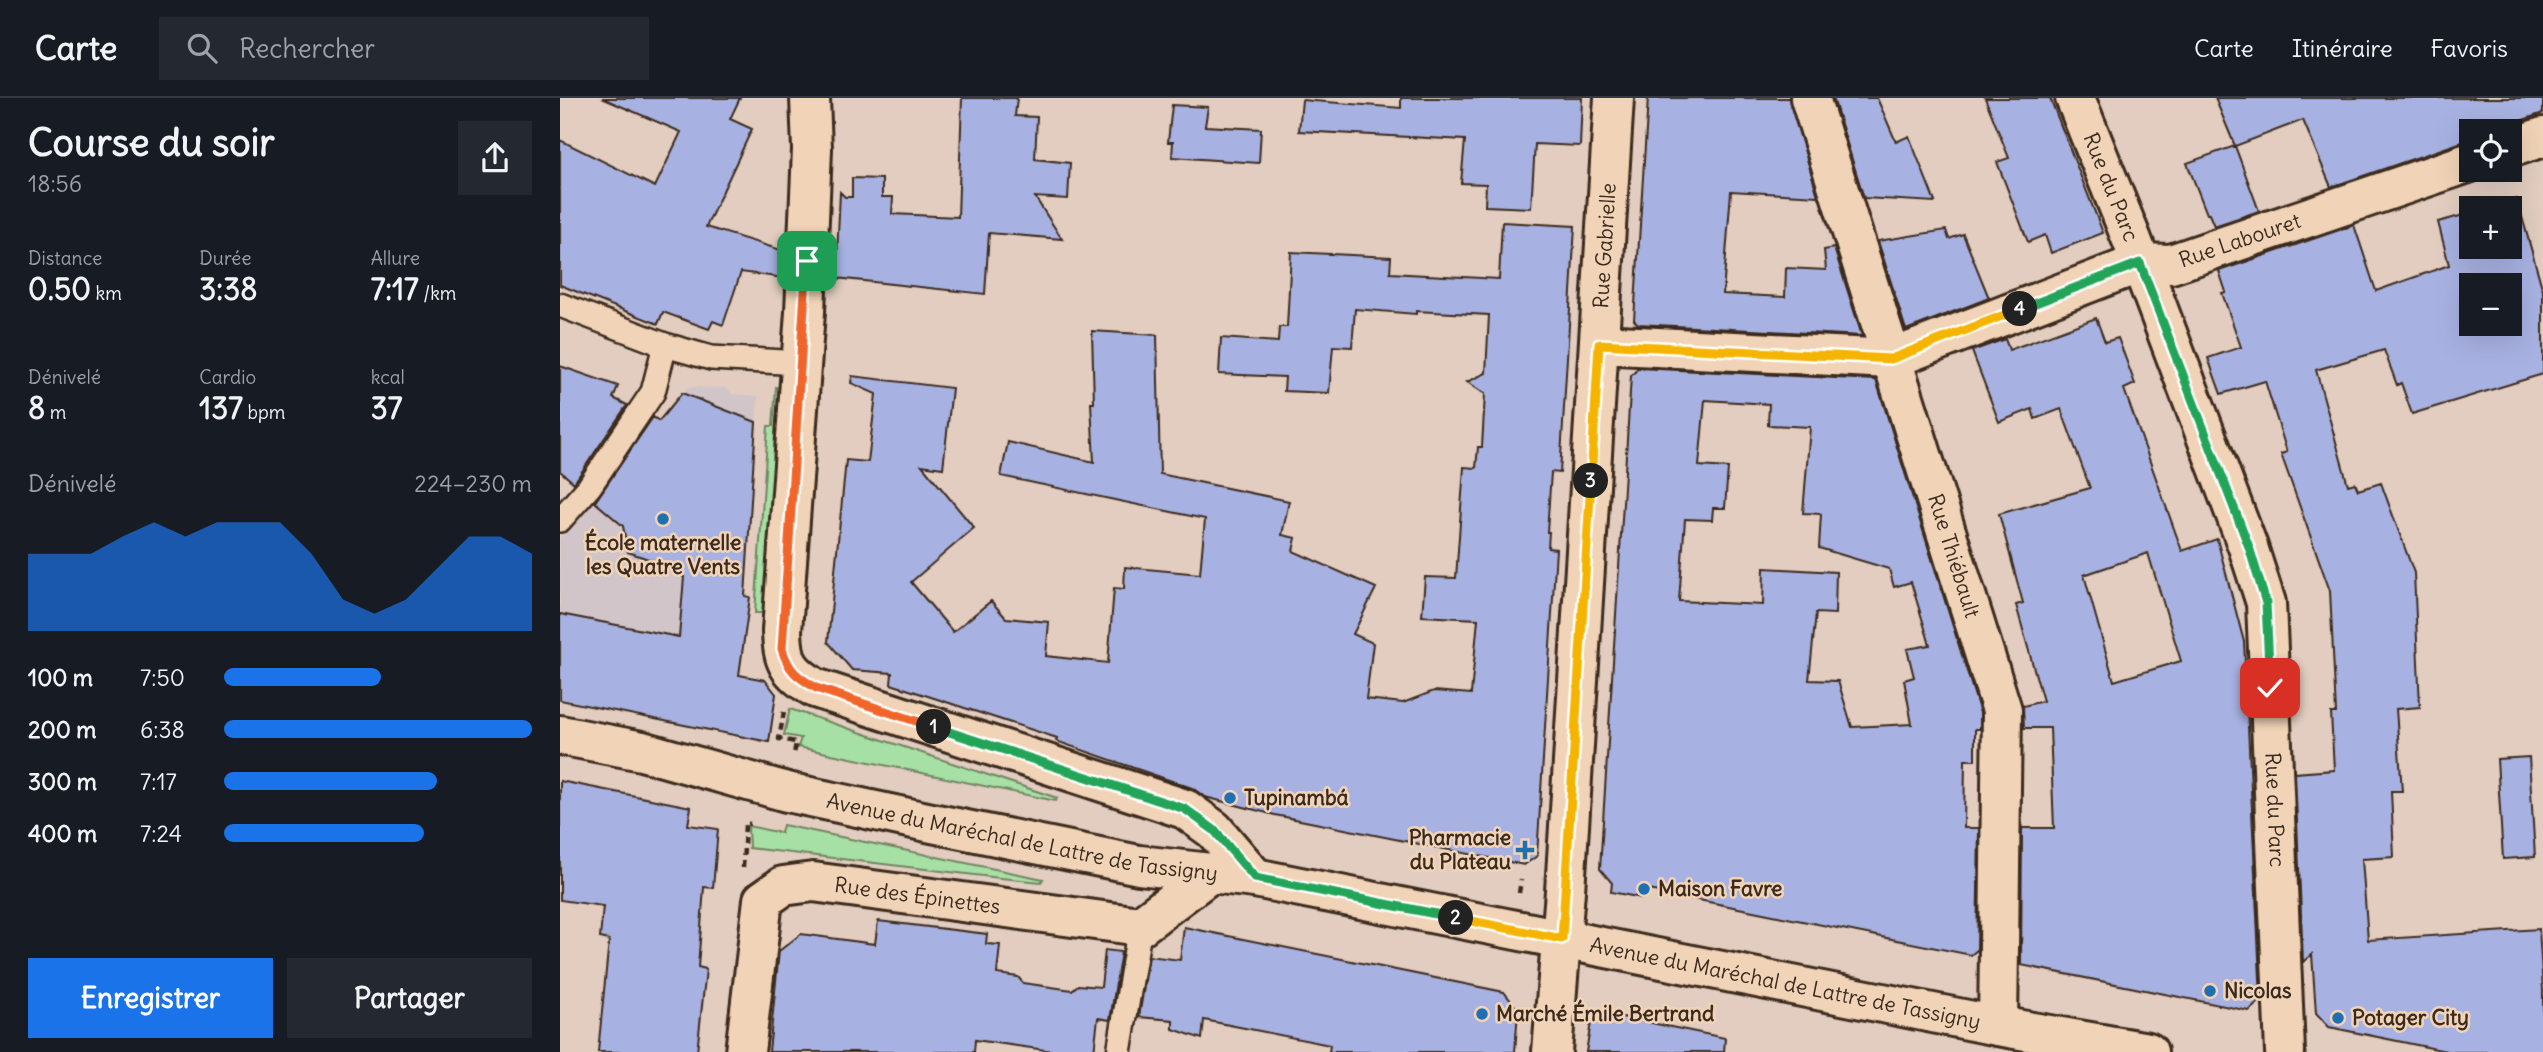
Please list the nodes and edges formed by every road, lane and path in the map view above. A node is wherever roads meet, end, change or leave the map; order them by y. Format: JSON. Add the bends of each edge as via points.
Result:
{"nodes":[{"id":1,"x":810,"y":98,"type":"edge"},
{"id":2,"x":1614,"y":98,"type":"edge"},
{"id":3,"x":1810,"y":98,"type":"edge"},
{"id":4,"x":2075,"y":98,"type":"edge"},
{"id":5,"x":2543,"y":137,"type":"edge"},
{"id":6,"x":2522,"y":144,"type":"edge"},
{"id":7,"x":2459,"y":166,"type":"edge"},
{"id":8,"x":2140,"y":263,"type":"junction"},
{"id":9,"x":560,"y":305,"type":"edge"},
{"id":10,"x":1599,"y":344,"type":"junction"},
{"id":11,"x":665,"y":345,"type":"junction"},
{"id":12,"x":1891,"y":359,"type":"junction"},
{"id":13,"x":801,"y":363,"type":"junction"},
{"id":14,"x":560,"y":520,"type":"edge"},
{"id":15,"x":785,"y":707,"type":"dead end"},
{"id":16,"x":560,"y":735,"type":"edge"},
{"id":17,"x":796,"y":742,"type":"dead end"},
{"id":18,"x":756,"y":825,"type":"dead end"},
{"id":19,"x":743,"y":843,"type":"dead end"},
{"id":20,"x":1209,"y":874,"type":"junction"},
{"id":21,"x":1255,"y":878,"type":"junction"},
{"id":22,"x":1140,"y":926,"type":"junction"},
{"id":23,"x":1562,"y":939,"type":"junction"},
{"id":24,"x":1998,"y":1026,"type":"junction"},
{"id":25,"x":745,"y":1052,"type":"edge"},
{"id":26,"x":1119,"y":1052,"type":"edge"},
{"id":27,"x":1552,"y":1052,"type":"edge"},
{"id":28,"x":2148,"y":1052,"type":"edge"},
{"id":29,"x":2285,"y":1052,"type":"edge"}],
"edges":[{"from":1,"to":13,"type":"street","via":[[812,149]]},
{"from":2,"to":10,"type":"street","name":"Rue Gabrielle"},
{"from":3,"to":12,"type":"street","name":"Rue Thiébault"},
{"from":4,"to":8,"type":"street","name":"Rue du Parc"},
{"from":5,"to":6,"type":"street"},
{"from":7,"to":8,"type":"street","name":"Rue Labouret","via":[[2171,264]]},
{"from":8,"to":12,"type":"street","name":"Rue Labouret"},
{"from":8,"to":29,"type":"street","name":"Rue du Parc","via":[[2249,547],[2266,603]]},
{"from":9,"to":11,"type":"lane"},
{"from":10,"to":12,"type":"street","name":"Rue Labouret"},
{"from":10,"to":23,"type":"street","name":"Rue Gabrielle"},
{"from":11,"to":13,"type":"lane","via":[[711,358]]},
{"from":11,"to":14,"type":"lane","via":[[653,392],[589,487]]},
{"from":12,"to":24,"type":"street","name":"Rue Thiébault","via":[[2002,710]]},
{"from":13,"to":21,"type":"street","via":[[782,631],[788,667],[816,688],[1185,809],[1214,830]]},
{"from":15,"to":17,"type":"path","via":[[779,738]]},
{"from":16,"to":20,"type":"street","name":"Avenue du Maréchal de Lattre de Tassigny","via":[[932,823],[1139,865]]},
{"from":18,"to":19,"type":"path","via":[[745,823]]},
{"from":20,"to":21,"type":"street","name":"Avenue du Maréchal de Lattre de Tassigny"},
{"from":20,"to":22,"type":"street"},
{"from":21,"to":23,"type":"street","name":"Avenue du Maréchal de Lattre de Tassigny"},
{"from":22,"to":25,"type":"street","name":"Rue des Épinettes","via":[[813,882],[783,886],[763,900]]},
{"from":22,"to":26,"type":"lane"},
{"from":23,"to":24,"type":"street","name":"Avenue du Maréchal de Lattre de Tassigny"},
{"from":23,"to":27,"type":"street","name":"Rue Gabrielle"},
{"from":24,"to":28,"type":"street","name":"Avenue du Maréchal de Lattre de Tassigny"}]}
